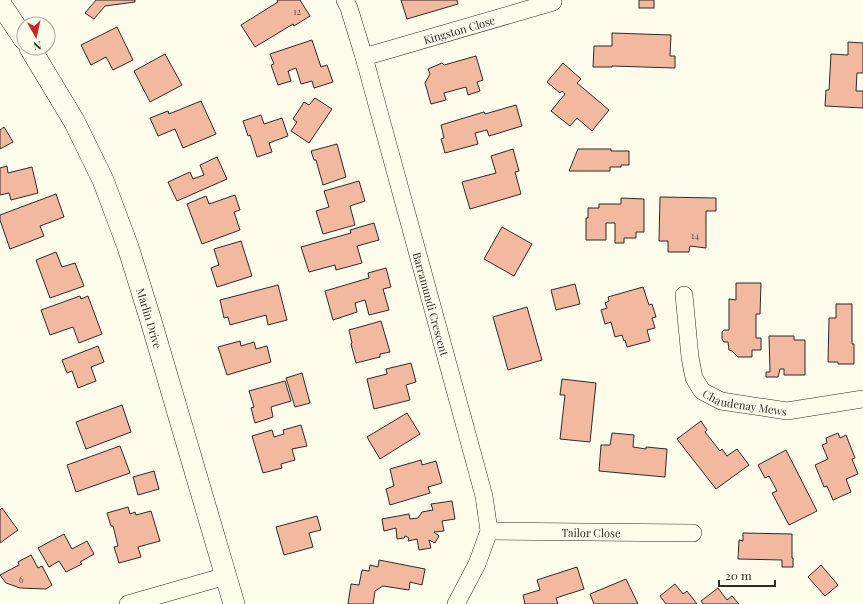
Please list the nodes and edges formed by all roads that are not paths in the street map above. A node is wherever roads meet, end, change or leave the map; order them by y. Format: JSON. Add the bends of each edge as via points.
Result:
{"nodes":[{"id":1,"x":345,"y":0,"type":"edge"},
{"id":2,"x":553,"y":2,"type":"dead end"},
{"id":3,"x":0,"y":3,"type":"edge"},
{"id":4,"x":16,"y":27,"type":"edge"},
{"id":5,"x":35,"y":56,"type":"edge"},
{"id":6,"x":364,"y":58,"type":"junction"},
{"id":7,"x":684,"y":295,"type":"dead end"},
{"id":8,"x":863,"y":399,"type":"edge"},
{"id":9,"x":489,"y":531,"type":"junction"},
{"id":10,"x":693,"y":533,"type":"dead end"},
{"id":11,"x":226,"y":576,"type":"junction"},
{"id":12,"x":128,"y":604,"type":"edge"},
{"id":13,"x":234,"y":604,"type":"edge"},
{"id":14,"x":456,"y":604,"type":"edge"}],
"edges":[{"from":1,"to":6,"type":"street","name":"Barramundi Crescent"},
{"from":2,"to":6,"type":"street","name":"Kingston Close"},
{"from":3,"to":4,"type":"street"},
{"from":5,"to":11,"type":"street","name":"Marlin Drive","via":[[74,121],[106,188],[128,247]]},
{"from":6,"to":9,"type":"street","name":"Barramundi Crescent","via":[[484,496]]},
{"from":7,"to":8,"type":"street","name":"Chaudenay Mews","via":[[690,357],[694,378],[702,390],[721,401],[787,411]]},
{"from":9,"to":10,"type":"street","name":"Tailor Close"},
{"from":9,"to":14,"type":"street","name":"Barramundi Crescent","via":[[477,564]]},
{"from":11,"to":12,"type":"street"},
{"from":11,"to":13,"type":"street","name":"Marlin Drive"}]}
